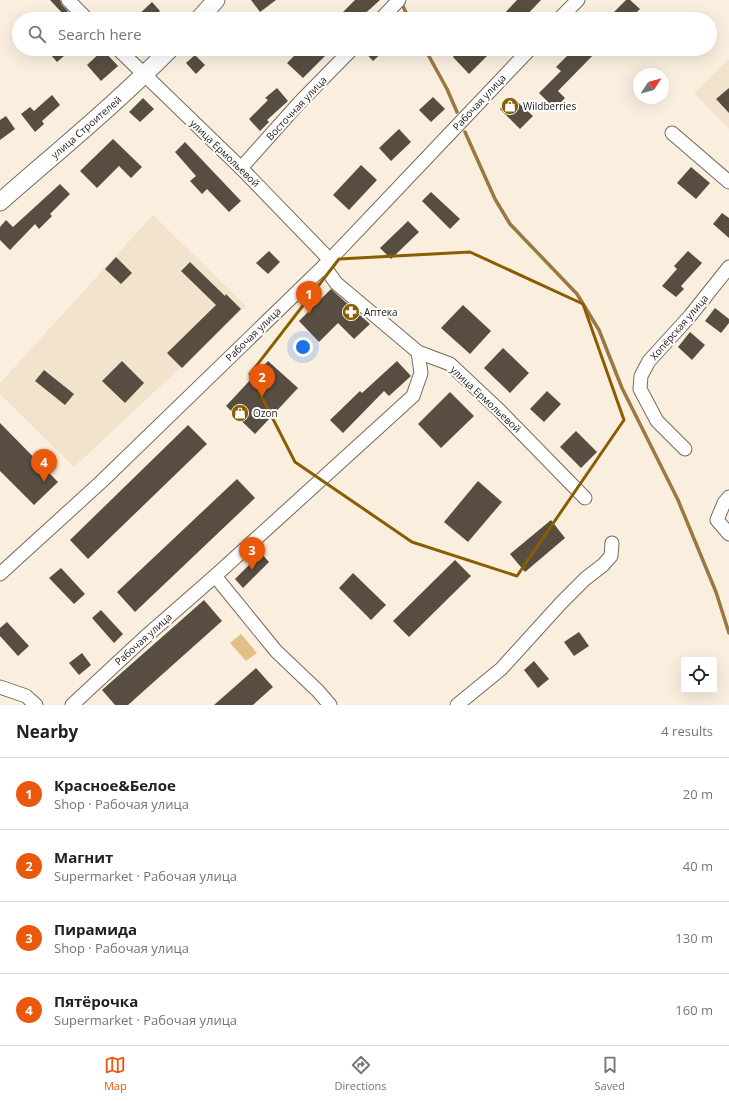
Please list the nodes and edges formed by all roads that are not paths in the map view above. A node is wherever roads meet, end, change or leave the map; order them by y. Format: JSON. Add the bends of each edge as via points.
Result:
{"nodes":[{"id":1,"x":68,"y":0,"type":"edge"},
{"id":2,"x":216,"y":0,"type":"edge"},
{"id":3,"x":399,"y":0,"type":"edge"},
{"id":4,"x":578,"y":0,"type":"edge"},
{"id":5,"x":81,"y":12,"type":"edge"},
{"id":6,"x":205,"y":12,"type":"edge"},
{"id":7,"x":388,"y":12,"type":"edge"},
{"id":8,"x":566,"y":12,"type":"edge"},
{"id":9,"x":125,"y":56,"type":"edge"},
{"id":10,"x":163,"y":56,"type":"edge"},
{"id":11,"x":345,"y":56,"type":"edge"},
{"id":12,"x":523,"y":56,"type":"edge"},
{"id":13,"x":144,"y":75,"type":"junction"},
{"id":14,"x":672,"y":133,"type":"dead end"},
{"id":15,"x":241,"y":168,"type":"junction"},
{"id":16,"x":729,"y":182,"type":"edge"},
{"id":17,"x":0,"y":202,"type":"edge"},
{"id":18,"x":327,"y":263,"type":"junction"},
{"id":19,"x":729,"y":266,"type":"edge"},
{"id":20,"x":418,"y":352,"type":"junction"},
{"id":21,"x":685,"y":449,"type":"dead end"},
{"id":22,"x":729,"y":497,"type":"edge"},
{"id":23,"x":585,"y":498,"type":"dead end"},
{"id":24,"x":729,"y":534,"type":"edge"},
{"id":25,"x":612,"y":542,"type":"dead end"},
{"id":26,"x":0,"y":574,"type":"edge"},
{"id":27,"x":215,"y":576,"type":"junction"},
{"id":28,"x":0,"y":687,"type":"edge"},
{"id":29,"x":36,"y":705,"type":"edge"},
{"id":30,"x":72,"y":705,"type":"edge"},
{"id":31,"x":330,"y":705,"type":"edge"},
{"id":32,"x":457,"y":705,"type":"edge"}],
"edges":[{"from":1,"to":5,"type":"street"},
{"from":2,"to":6,"type":"street"},
{"from":3,"to":7,"type":"street"},
{"from":4,"to":8,"type":"street"},
{"from":9,"to":13,"type":"street","name":"улица Ермольевой"},
{"from":10,"to":13,"type":"street","name":"улица Строителей"},
{"from":11,"to":15,"type":"street","name":"Восточная улица"},
{"from":12,"to":18,"type":"street","name":"Рабочая улица"},
{"from":13,"to":15,"type":"street","name":"улица Ермольевой"},
{"from":13,"to":17,"type":"street","name":"улица Строителей"},
{"from":14,"to":16,"type":"street"},
{"from":15,"to":18,"type":"street","name":"улица Ермольевой"},
{"from":18,"to":20,"type":"street","name":"улица Ермольевой","via":[[336,283]]},
{"from":18,"to":26,"type":"street","name":"Рабочая улица","via":[[101,482]]},
{"from":19,"to":21,"type":"street","name":"Хопёрская улица","via":[[690,316],[649,361],[641,376],[640,390],[657,420]]},
{"from":20,"to":23,"type":"street","name":"улица Ермольевой","via":[[450,364]]},
{"from":20,"to":27,"type":"street","name":"Рабочая улица","via":[[421,373],[413,396]]},
{"from":22,"to":24,"type":"street","via":[[717,520]]},
{"from":25,"to":32,"type":"street","via":[[610,556],[603,565],[561,603],[501,669]]},
{"from":27,"to":30,"type":"street","name":"Рабочая улица"},
{"from":27,"to":31,"type":"street","via":[[276,651]]},
{"from":28,"to":29,"type":"street","via":[[26,696]]}]}
